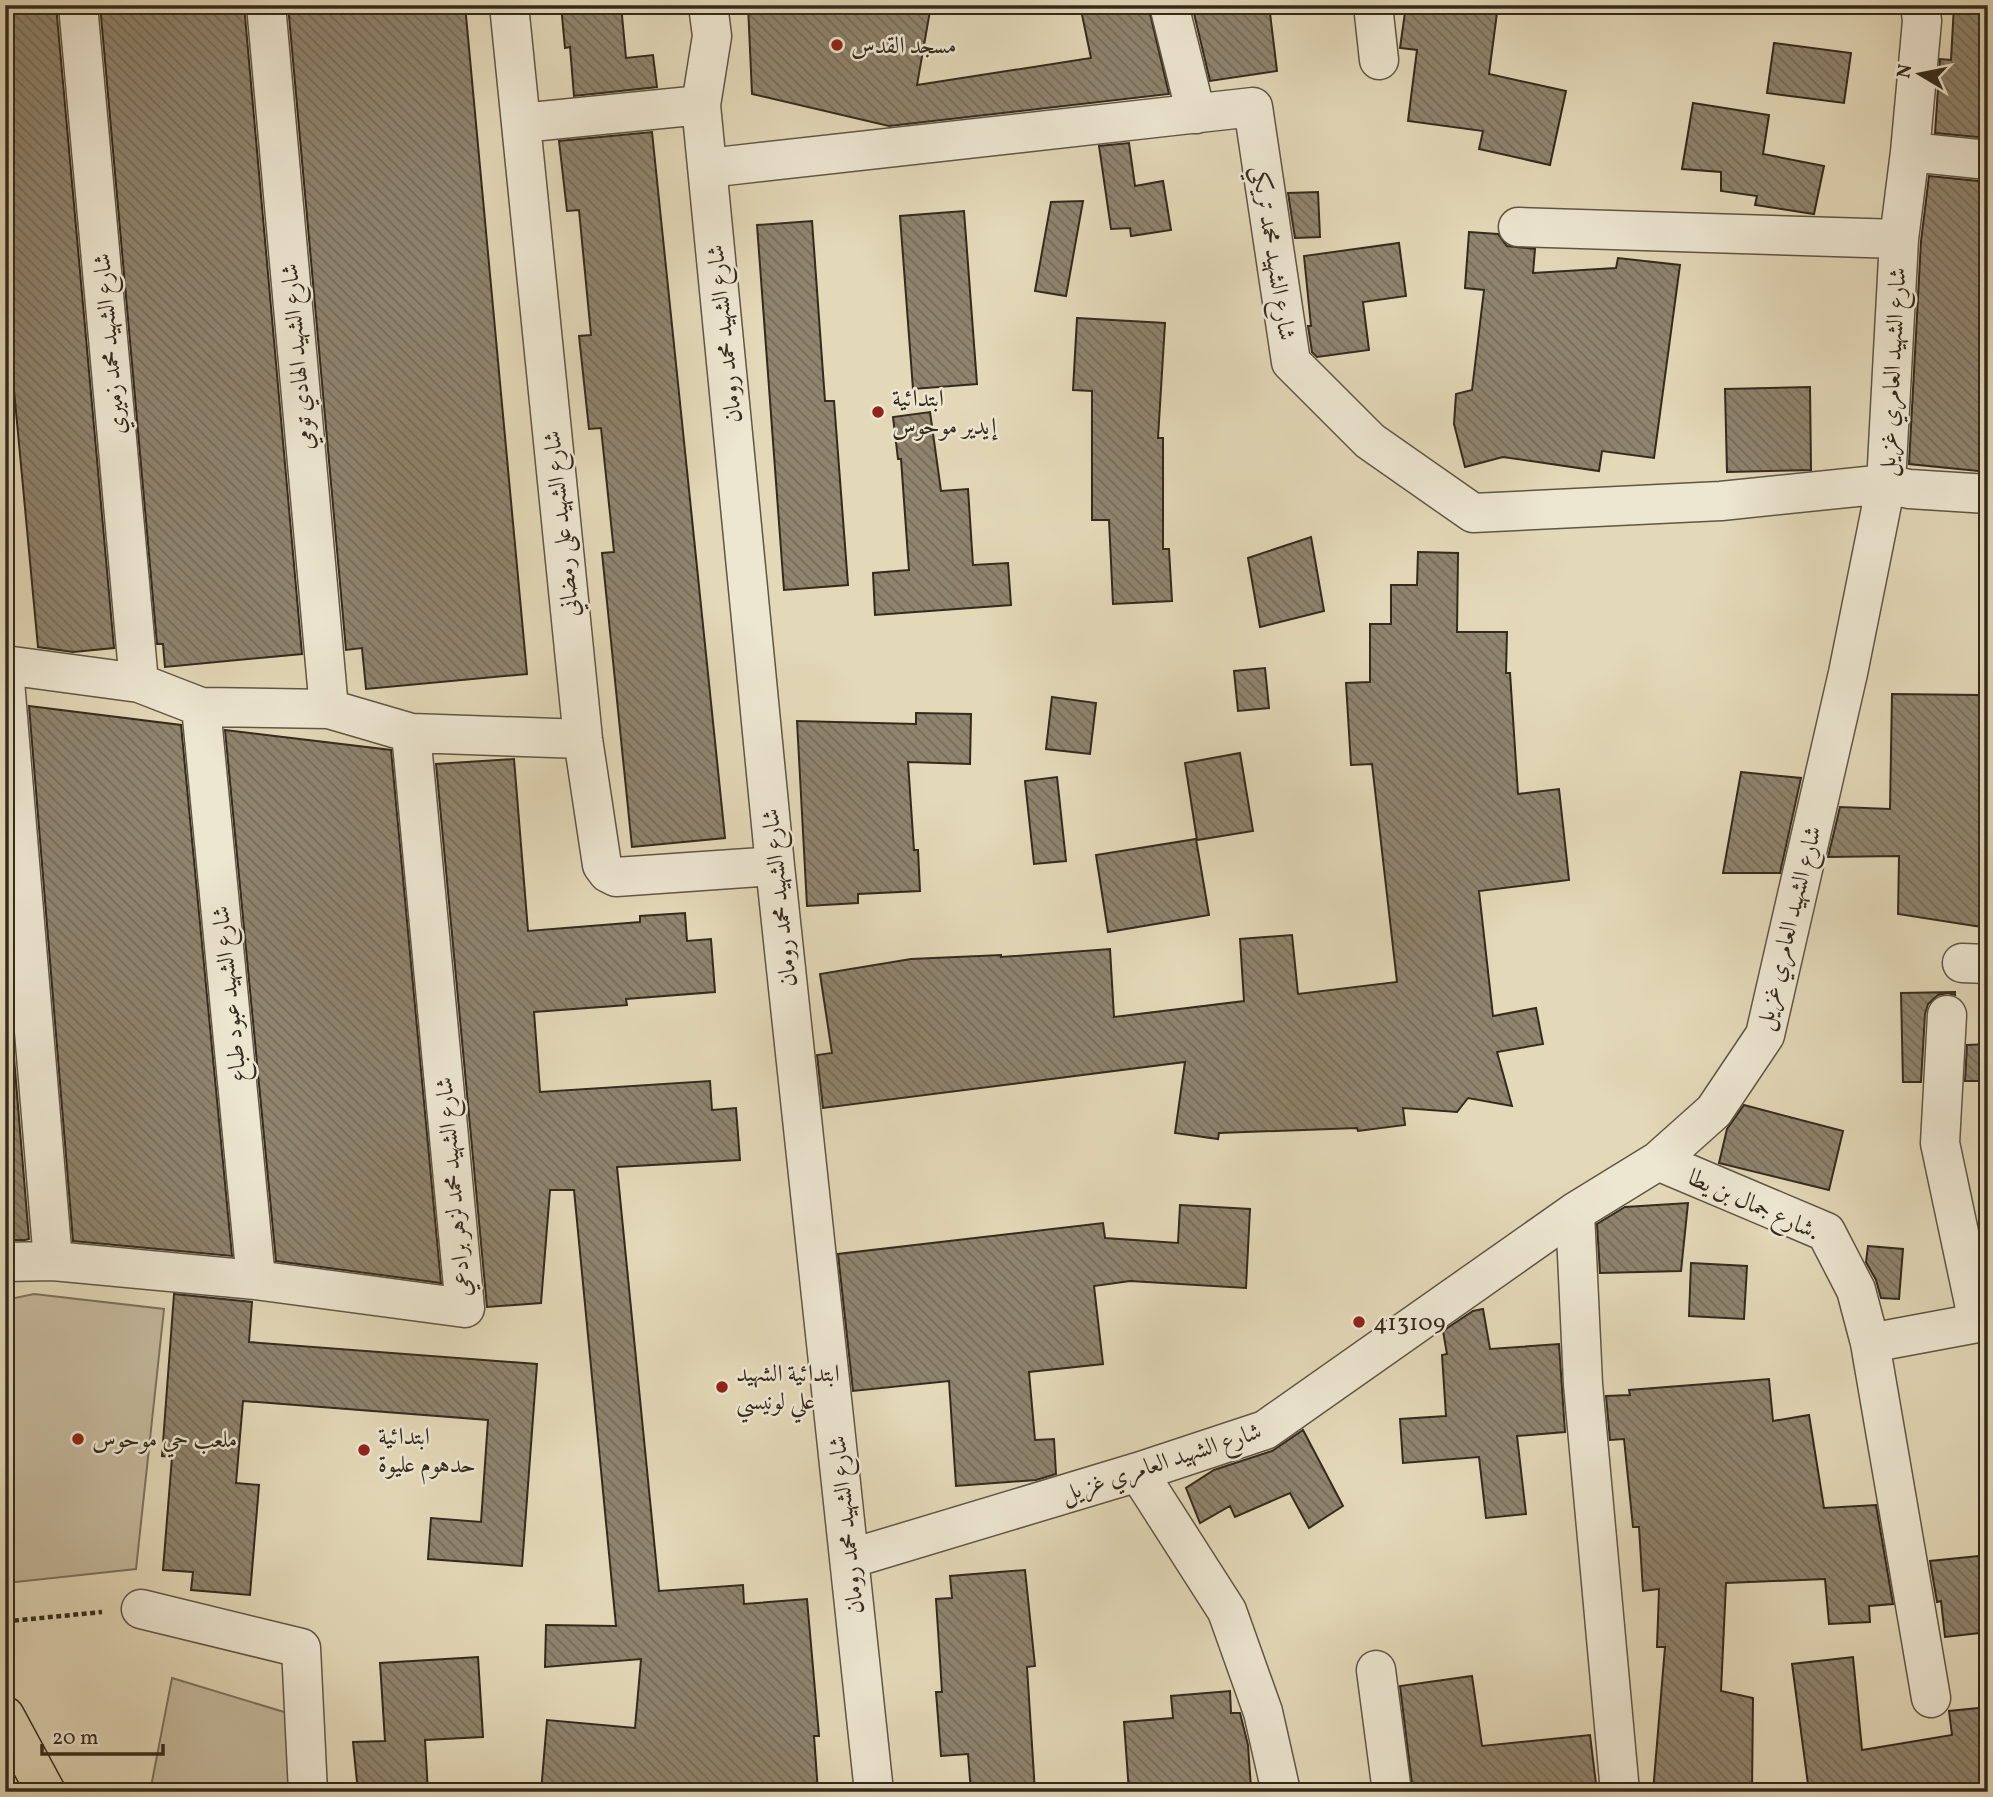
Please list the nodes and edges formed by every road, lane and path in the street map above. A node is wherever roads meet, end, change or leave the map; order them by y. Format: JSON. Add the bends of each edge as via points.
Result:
{"nodes":[{"id":1,"x":78,"y":5,"type":"edge"},
{"id":2,"x":265,"y":5,"type":"edge"},
{"id":3,"x":509,"y":5,"type":"edge"},
{"id":4,"x":708,"y":5,"type":"edge"},
{"id":5,"x":1169,"y":5,"type":"edge"},
{"id":6,"x":1373,"y":5,"type":"edge"},
{"id":7,"x":1920,"y":5,"type":"edge"},
{"id":8,"x":1379,"y":60,"type":"dead end"},
{"id":9,"x":701,"y":105,"type":"junction"},
{"id":10,"x":1196,"y":114,"type":"junction"},
{"id":11,"x":521,"y":123,"type":"junction"},
{"id":12,"x":1910,"y":152,"type":"junction"},
{"id":13,"x":1988,"y":160,"type":"edge"},
{"id":14,"x":708,"y":168,"type":"junction"},
{"id":15,"x":1518,"y":227,"type":"dead end"},
{"id":16,"x":1899,"y":239,"type":"junction"},
{"id":17,"x":1886,"y":484,"type":"junction"},
{"id":18,"x":1988,"y":494,"type":"edge"},
{"id":19,"x":5,"y":665,"type":"edge"},
{"id":20,"x":5,"y":681,"type":"edge"},
{"id":21,"x":139,"y":684,"type":"junction"},
{"id":22,"x":201,"y":707,"type":"junction"},
{"id":23,"x":329,"y":709,"type":"junction"},
{"id":24,"x":411,"y":733,"type":"junction"},
{"id":25,"x":583,"y":739,"type":"junction"},
{"id":26,"x":775,"y":866,"type":"junction"},
{"id":27,"x":1947,"y":1015,"type":"dead end"},
{"id":28,"x":1658,"y":1161,"type":"junction"},
{"id":29,"x":1575,"y":1212,"type":"junction"},
{"id":30,"x":52,"y":1261,"type":"junction"},
{"id":31,"x":5,"y":1262,"type":"edge"},
{"id":32,"x":256,"y":1280,"type":"junction"},
{"id":33,"x":1983,"y":1321,"type":"edge"},
{"id":34,"x":1870,"y":1343,"type":"junction"},
{"id":35,"x":1138,"y":1472,"type":"junction"},
{"id":36,"x":849,"y":1559,"type":"junction"},
{"id":37,"x":5,"y":1609,"type":"edge"},
{"id":38,"x":141,"y":1609,"type":"joint"},
{"id":39,"x":1376,"y":1670,"type":"dead end"},
{"id":40,"x":1931,"y":1698,"type":"dead end"},
{"id":41,"x":5,"y":1716,"type":"edge"},
{"id":42,"x":46,"y":1792,"type":"edge"},
{"id":43,"x":308,"y":1792,"type":"edge"},
{"id":44,"x":874,"y":1792,"type":"edge"},
{"id":45,"x":1281,"y":1792,"type":"edge"},
{"id":46,"x":1392,"y":1792,"type":"edge"},
{"id":47,"x":1620,"y":1792,"type":"edge"}],
"edges":[{"from":1,"to":21,"type":"street","name":"شارع الشهيد محمد زميري"},
{"from":2,"to":23,"type":"street","name":"شارع الشهيد الهادي تومي"},
{"from":3,"to":11,"type":"street","name":"شارع الشهيد على رمضاني"},
{"from":4,"to":9,"type":"street","name":"شارع الشهيد محمد رومان","via":[[712,36]]},
{"from":5,"to":10,"type":"street"},
{"from":6,"to":8,"type":"street"},
{"from":7,"to":12,"type":"street","name":"شارع الشهيد العامري غزيل"},
{"from":9,"to":11,"type":"street"},
{"from":9,"to":14,"type":"street","name":"شارع الشهيد محمد رومان"},
{"from":10,"to":14,"type":"street","name":"شارع الشهيد محمد تريكي"},
{"from":10,"to":17,"type":"street","name":"شارع الشهيد محمد تريكي","via":[[1253,107],[1291,362],[1370,441],[1474,513],[1721,501]]},
{"from":11,"to":25,"type":"street","name":"شارع الشهيد على رمضاني"},
{"from":12,"to":13,"type":"street"},
{"from":12,"to":16,"type":"street","name":"شارع الشهيد العامري غزيل"},
{"from":14,"to":26,"type":"street","name":"شارع الشهيد محمد رومان"},
{"from":15,"to":16,"type":"street"},
{"from":16,"to":17,"type":"street","name":"شارع الشهيد العامري غزيل"},
{"from":17,"to":18,"type":"street","name":"شارع الشهيد محمد تريكي"},
{"from":17,"to":28,"type":"street","name":"شارع الشهيد العامري غزيل","via":[[1765,1035],[1714,1111]]},
{"from":19,"to":21,"type":"street"},
{"from":20,"to":30,"type":"street"},
{"from":21,"to":22,"type":"street"},
{"from":22,"to":23,"type":"street"},
{"from":22,"to":32,"type":"street","name":"شارع الشهيد عبود طباع"},
{"from":23,"to":24,"type":"street"},
{"from":24,"to":25,"type":"street"},
{"from":24,"to":32,"type":"street","name":"شارع الشهيد محمد لزهر برادعي","via":[[465,1308]]},
{"from":25,"to":26,"type":"street","name":"شارع الشهيد على رمضاني","via":[[602,865],[608,873],[616,877]]},
{"from":26,"to":36,"type":"street","name":"شارع الشهيد محمد رومان"},
{"from":27,"to":33,"type":"street","via":[[1940,1143]]},
{"from":28,"to":29,"type":"street","name":"شارع الشهيد العامري غزيل"},
{"from":28,"to":34,"type":"street","name":"شارع جمال بن يطا.","via":[[1826,1232],[1856,1290]]},
{"from":29,"to":35,"type":"street","name":"شارع الشهيد العامري غزيل","via":[[1265,1430]]},
{"from":29,"to":47,"type":"street","via":[[1583,1384]]},
{"from":30,"to":31,"type":"street","name":"شارع الشهيد محمد لزهر برادعي"},
{"from":30,"to":32,"type":"street","name":"شارع الشهيد محمد لزهر برادعي"},
{"from":33,"to":34,"type":"street"},
{"from":34,"to":40,"type":"street","name":"شارع جمال بن يطا."},
{"from":35,"to":36,"type":"street","name":"شارع الشهيد العامري غزيل"},
{"from":35,"to":45,"type":"street","via":[[1227,1611],[1263,1712]]},
{"from":36,"to":44,"type":"street","name":"شارع الشهيد محمد رومان"},
{"from":37,"to":38,"type":"path","via":[[10,1621]]},
{"from":38,"to":43,"type":"street","via":[[301,1648]]},
{"from":39,"to":46,"type":"street"},
{"from":41,"to":42,"type":"highway"}]}
